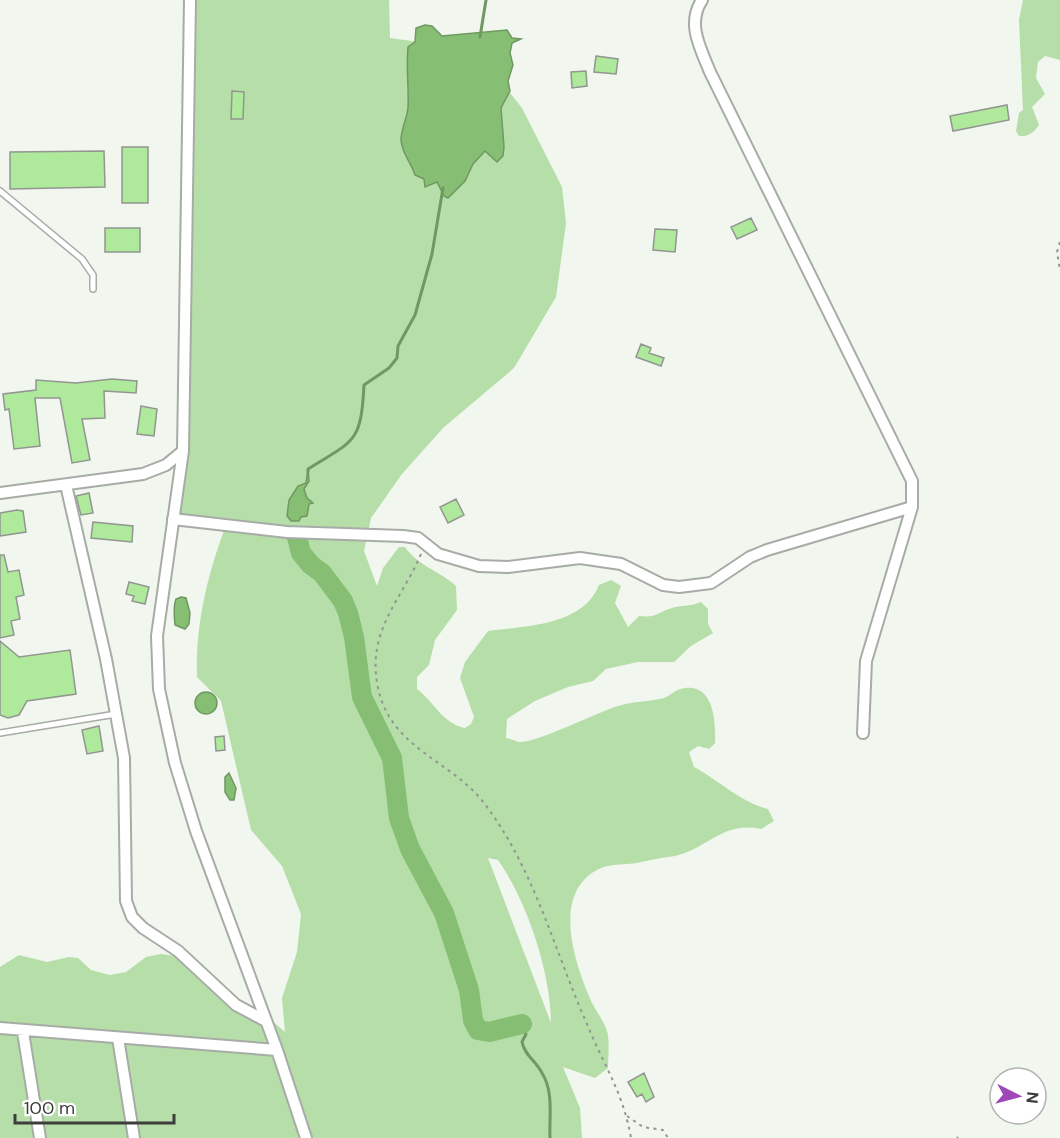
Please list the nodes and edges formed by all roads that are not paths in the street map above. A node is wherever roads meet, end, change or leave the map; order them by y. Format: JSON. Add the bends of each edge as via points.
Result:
{"nodes":[{"id":1,"x":190,"y":0,"type":"edge"},
{"id":2,"x":702,"y":0,"type":"edge"},
{"id":3,"x":0,"y":191,"type":"edge"},
{"id":4,"x":93,"y":289,"type":"dead end"},
{"id":5,"x":183,"y":451,"type":"junction"},
{"id":6,"x":66,"y":485,"type":"junction"},
{"id":7,"x":0,"y":493,"type":"edge"},
{"id":8,"x":912,"y":507,"type":"junction"},
{"id":9,"x":173,"y":519,"type":"junction"},
{"id":10,"x":117,"y":713,"type":"junction"},
{"id":11,"x":0,"y":733,"type":"edge"},
{"id":12,"x":862,"y":733,"type":"dead end"},
{"id":13,"x":264,"y":1020,"type":"junction"},
{"id":14,"x":0,"y":1028,"type":"edge"},
{"id":15,"x":23,"y":1032,"type":"junction"},
{"id":16,"x":118,"y":1038,"type":"junction"},
{"id":17,"x":277,"y":1050,"type":"junction"},
{"id":18,"x":40,"y":1138,"type":"edge"},
{"id":19,"x":134,"y":1138,"type":"edge"},
{"id":20,"x":306,"y":1138,"type":"edge"}],
"edges":[{"from":1,"to":5,"type":"street"},
{"from":2,"to":8,"type":"street","via":[[694,16],[694,30],[710,72],[907,467],[912,481]]},
{"from":3,"to":4,"type":"lane","via":[[82,259],[93,275]]},
{"from":5,"to":6,"type":"street","via":[[154,471]]},
{"from":5,"to":9,"type":"street"},
{"from":6,"to":7,"type":"street"},
{"from":6,"to":10,"type":"street"},
{"from":8,"to":9,"type":"street","via":[[759,553],[711,583],[690,587],[663,585],[621,564],[580,558],[508,567],[479,566],[438,554],[424,542],[403,536],[321,534]]},
{"from":8,"to":12,"type":"street","via":[[866,661]]},
{"from":9,"to":13,"type":"street","via":[[157,636],[159,689],[183,791]]},
{"from":10,"to":11,"type":"lane"},
{"from":10,"to":13,"type":"street","via":[[124,758],[126,901],[132,916],[178,951],[236,1005]]},
{"from":13,"to":17,"type":"street"},
{"from":14,"to":15,"type":"street"},
{"from":15,"to":16,"type":"street"},
{"from":15,"to":18,"type":"street"},
{"from":16,"to":17,"type":"street"},
{"from":16,"to":19,"type":"street"},
{"from":17,"to":20,"type":"street"}]}
